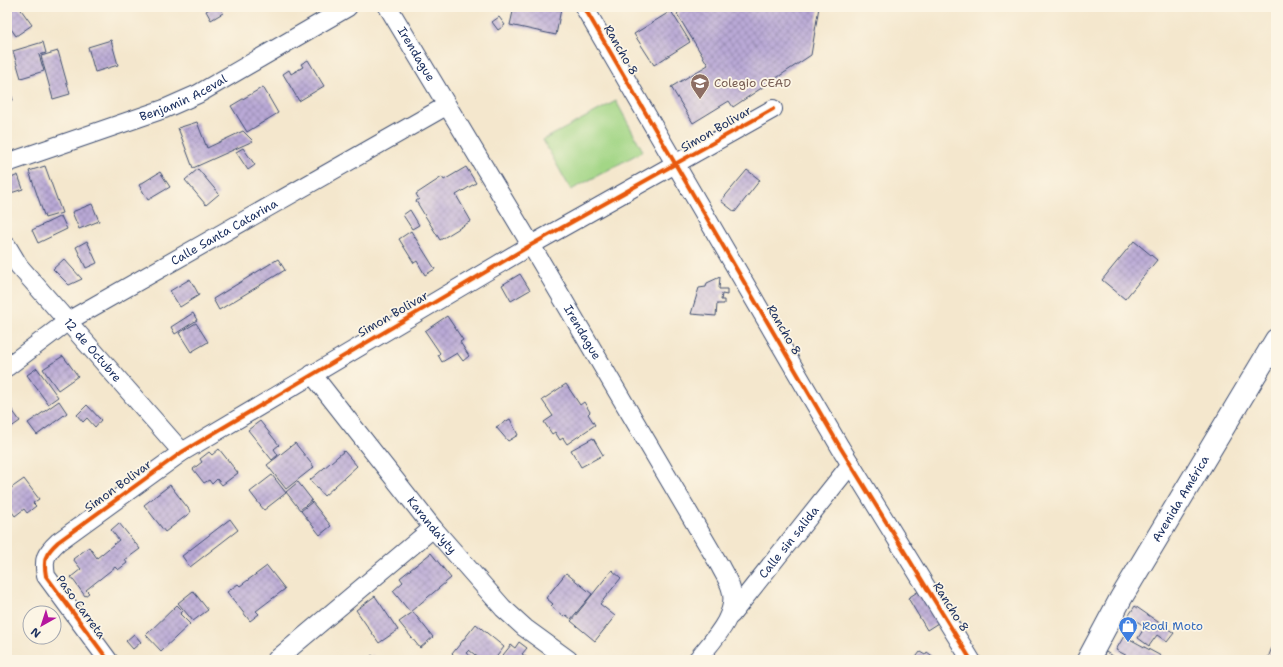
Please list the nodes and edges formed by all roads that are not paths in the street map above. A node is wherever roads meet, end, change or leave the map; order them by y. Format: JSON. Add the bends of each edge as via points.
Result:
{"nodes":[{"id":1,"x":348,"y":7,"type":"edge"},
{"id":2,"x":388,"y":7,"type":"edge"},
{"id":3,"x":584,"y":7,"type":"edge"},
{"id":4,"x":446,"y":106,"type":"junction"},
{"id":5,"x":773,"y":109,"type":"dead end"},
{"id":6,"x":7,"y":163,"type":"edge"},
{"id":7,"x":676,"y":164,"type":"junction"},
{"id":8,"x":531,"y":244,"type":"junction"},
{"id":9,"x":7,"y":246,"type":"edge"},
{"id":10,"x":68,"y":321,"type":"junction"},
{"id":11,"x":1276,"y":340,"type":"edge"},
{"id":12,"x":7,"y":367,"type":"edge"},
{"id":13,"x":312,"y":374,"type":"junction"},
{"id":14,"x":182,"y":452,"type":"junction"},
{"id":15,"x":851,"y":464,"type":"junction"},
{"id":16,"x":433,"y":528,"type":"junction"},
{"id":17,"x":44,"y":563,"type":"joint"},
{"id":18,"x":726,"y":621,"type":"junction"},
{"id":19,"x":108,"y":660,"type":"edge"},
{"id":20,"x":276,"y":660,"type":"edge"},
{"id":21,"x":569,"y":660,"type":"edge"},
{"id":22,"x":697,"y":660,"type":"edge"},
{"id":23,"x":971,"y":660,"type":"edge"},
{"id":24,"x":1088,"y":660,"type":"edge"}],
"edges":[{"from":1,"to":6,"type":"street","name":"Benjamin Aceval","via":[[198,94],[164,109]]},
{"from":2,"to":4,"type":"street","name":"Irendague"},
{"from":3,"to":7,"type":"street","name":"Rancho 8"},
{"from":4,"to":8,"type":"street","name":"Irendague"},
{"from":4,"to":10,"type":"street","name":"Calle Santa Catarina"},
{"from":5,"to":7,"type":"street","name":"Simon Bolivar"},
{"from":7,"to":8,"type":"street","name":"Simon Bolivar"},
{"from":7,"to":15,"type":"street","name":"Rancho 8"},
{"from":8,"to":13,"type":"street","name":"Simon Bolivar"},
{"from":8,"to":18,"type":"street","name":"Irendague","via":[[720,566],[731,589],[733,602]]},
{"from":9,"to":10,"type":"street","name":"12 de Octubre","via":[[19,266]]},
{"from":10,"to":12,"type":"street","name":"Calle Santa Catarina"},
{"from":10,"to":14,"type":"street","name":"12 de Octubre"},
{"from":11,"to":24,"type":"main road","name":"Avenida América","via":[[1121,598]]},
{"from":13,"to":14,"type":"street","name":"Simon Bolivar"},
{"from":13,"to":16,"type":"street","name":"Karanda'yty"},
{"from":14,"to":17,"type":"street","name":"Simon Bolivar","via":[[58,542],[49,550]]},
{"from":15,"to":18,"type":"street","name":"Calle sin salida"},
{"from":15,"to":23,"type":"street","name":"Rancho 8"},
{"from":16,"to":20,"type":"street"},
{"from":16,"to":21,"type":"street","name":"Karanda'yty","via":[[503,608]]},
{"from":17,"to":19,"type":"street","name":"Paso Carreta","via":[[46,576]]},
{"from":18,"to":22,"type":"street","name":"Irendague"}]}
